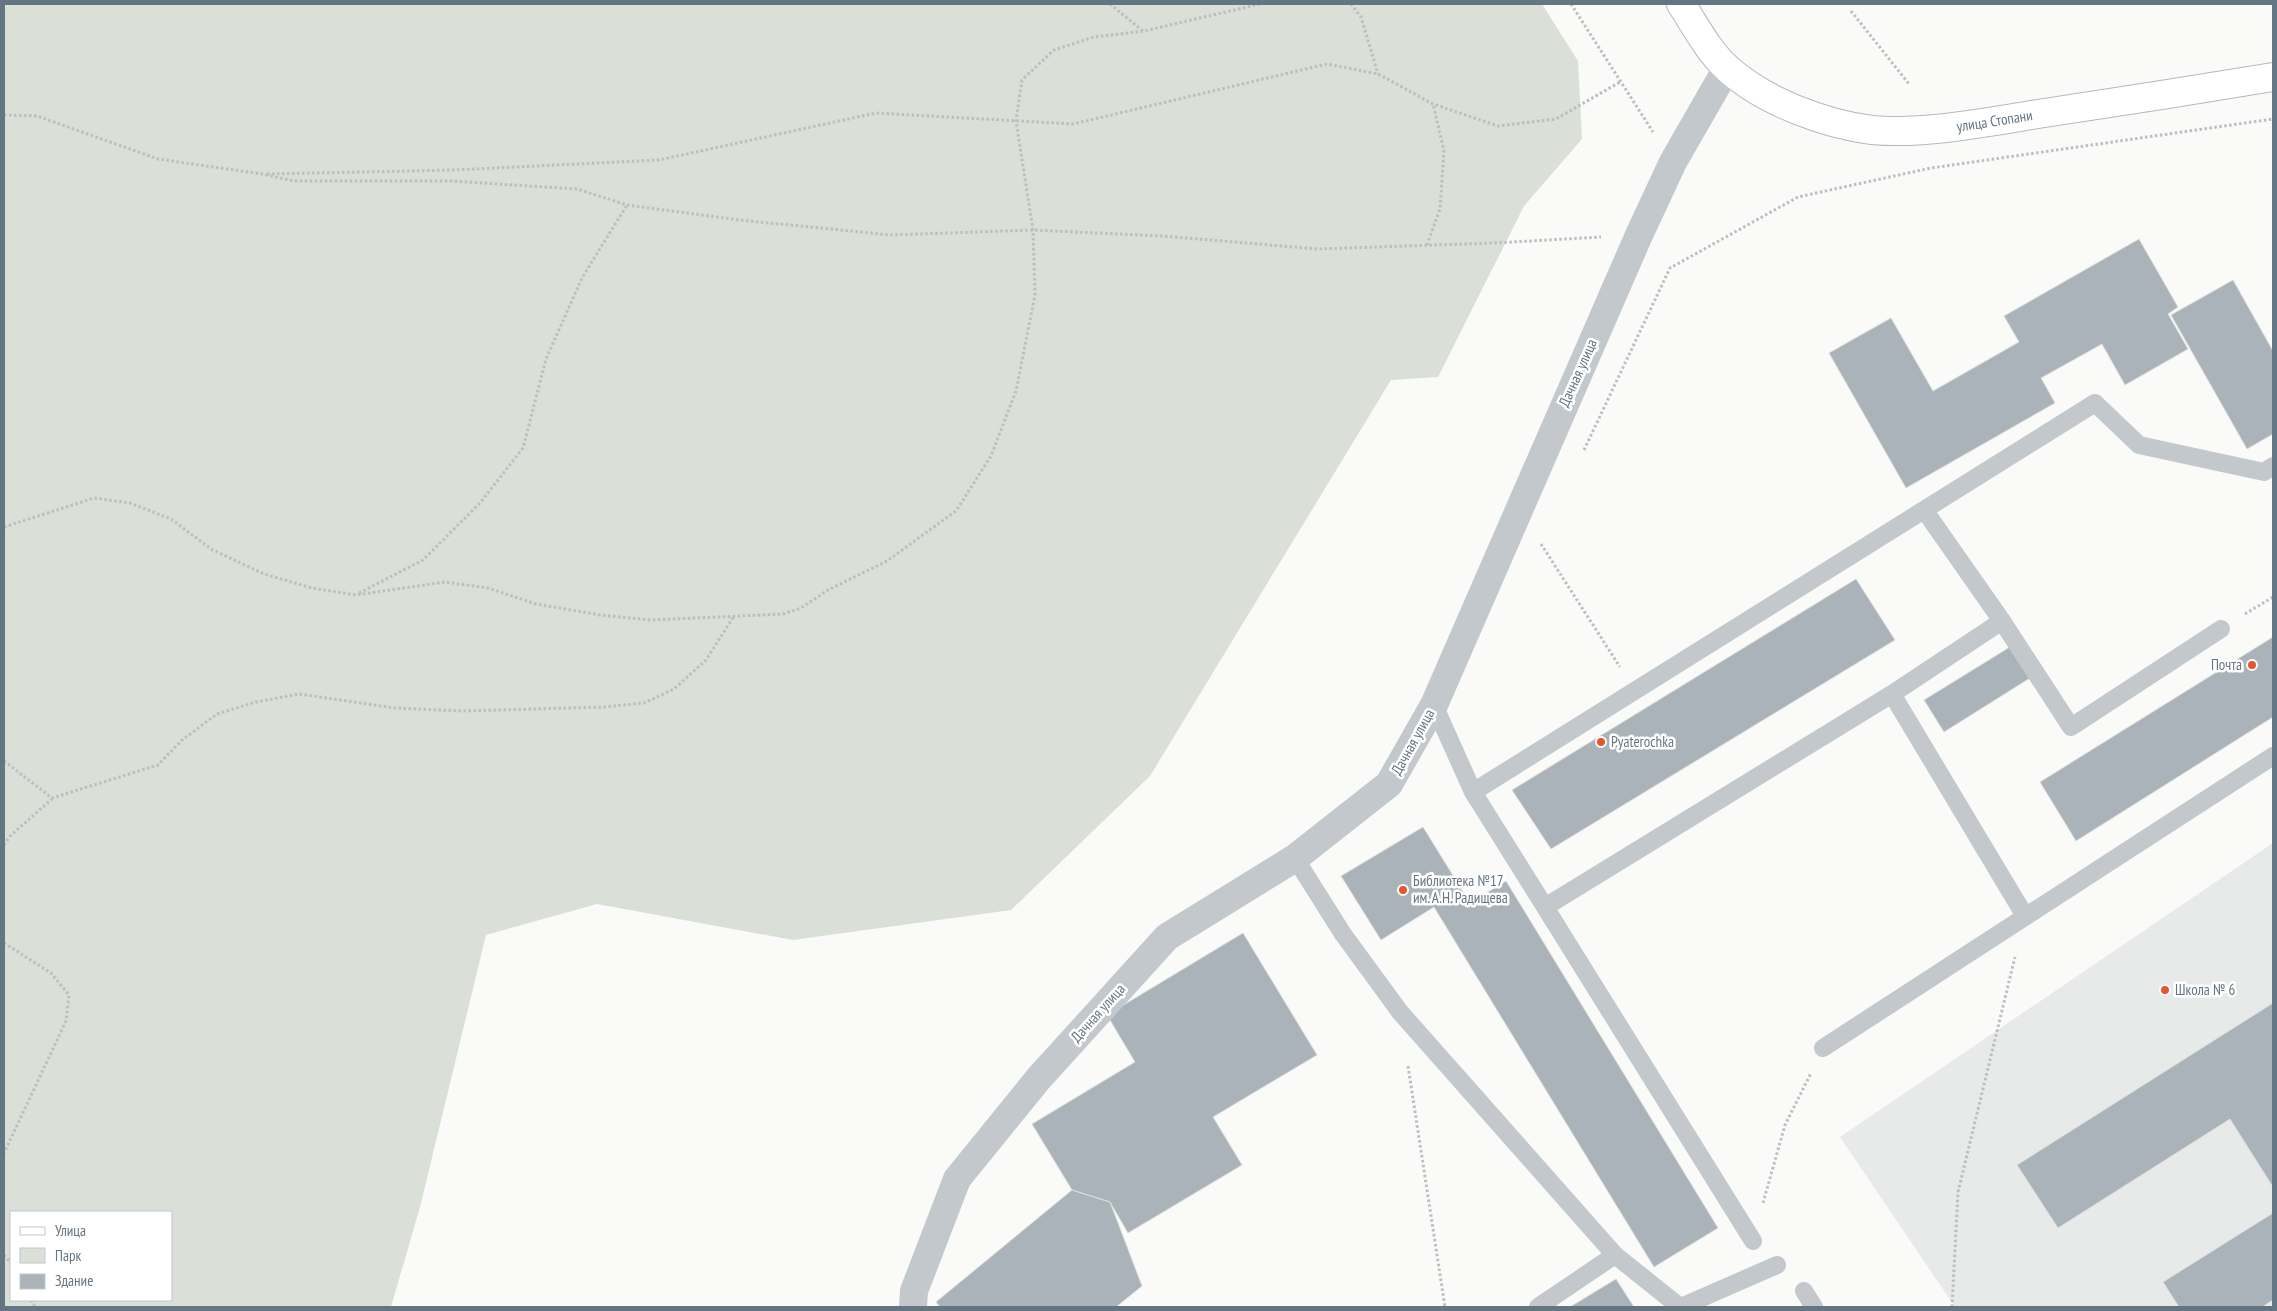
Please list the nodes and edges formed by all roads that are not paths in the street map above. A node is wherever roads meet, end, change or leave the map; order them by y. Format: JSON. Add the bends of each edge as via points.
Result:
{"nodes":[{"id":1,"x":1681,"y":4,"type":"edge"},
{"id":2,"x":1728,"y":68,"type":"junction"},
{"id":3,"x":2273,"y":77,"type":"edge"},
{"id":4,"x":2273,"y":466,"type":"edge"},
{"id":5,"x":1925,"y":511,"type":"junction"},
{"id":6,"x":2002,"y":621,"type":"junction"},
{"id":7,"x":2221,"y":629,"type":"road end"},
{"id":8,"x":1892,"y":694,"type":"junction"},
{"id":9,"x":1434,"y":705,"type":"junction"},
{"id":10,"x":2273,"y":756,"type":"edge"},
{"id":11,"x":1473,"y":792,"type":"junction"},
{"id":12,"x":1295,"y":858,"type":"junction"},
{"id":13,"x":1545,"y":907,"type":"junction"},
{"id":14,"x":2025,"y":916,"type":"junction"},
{"id":15,"x":1823,"y":1048,"type":"road end"},
{"id":16,"x":1753,"y":1241,"type":"road end"},
{"id":17,"x":1615,"y":1255,"type":"junction"},
{"id":18,"x":1776,"y":1265,"type":"dead end"},
{"id":19,"x":1804,"y":1291,"type":"dead end"},
{"id":20,"x":913,"y":1307,"type":"edge"},
{"id":21,"x":1538,"y":1307,"type":"edge"},
{"id":22,"x":1680,"y":1307,"type":"edge"},
{"id":23,"x":1814,"y":1307,"type":"edge"}],
"edges":[{"from":1,"to":2,"type":"main road","name":"улица Стопани","via":[[1711,50]]},
{"from":2,"to":3,"type":"main road","name":"улица Стопани","via":[[1763,93],[1813,117],[1872,130],[1922,129],[1999,120]]},
{"from":2,"to":9,"type":"street","name":"Дачная улица","via":[[1672,162]]},
{"from":4,"to":5,"type":"lane","via":[[2264,472],[2139,445],[2095,403]]},
{"from":5,"to":6,"type":"lane"},
{"from":5,"to":11,"type":"lane"},
{"from":6,"to":7,"type":"lane","via":[[2071,727]]},
{"from":6,"to":8,"type":"lane"},
{"from":8,"to":13,"type":"lane"},
{"from":8,"to":14,"type":"lane"},
{"from":9,"to":11,"type":"lane"},
{"from":9,"to":12,"type":"street","name":"Дачная улица","via":[[1389,784]]},
{"from":10,"to":14,"type":"lane"},
{"from":11,"to":13,"type":"lane"},
{"from":12,"to":17,"type":"lane","via":[[1343,934],[1400,1012]]},
{"from":12,"to":20,"type":"street","name":"Дачная улица","via":[[1168,937],[1039,1078],[957,1179],[914,1291]]},
{"from":13,"to":16,"type":"lane"},
{"from":14,"to":15,"type":"lane"},
{"from":17,"to":21,"type":"lane"},
{"from":17,"to":22,"type":"lane"},
{"from":18,"to":22,"type":"lane"},
{"from":19,"to":23,"type":"lane"}]}
